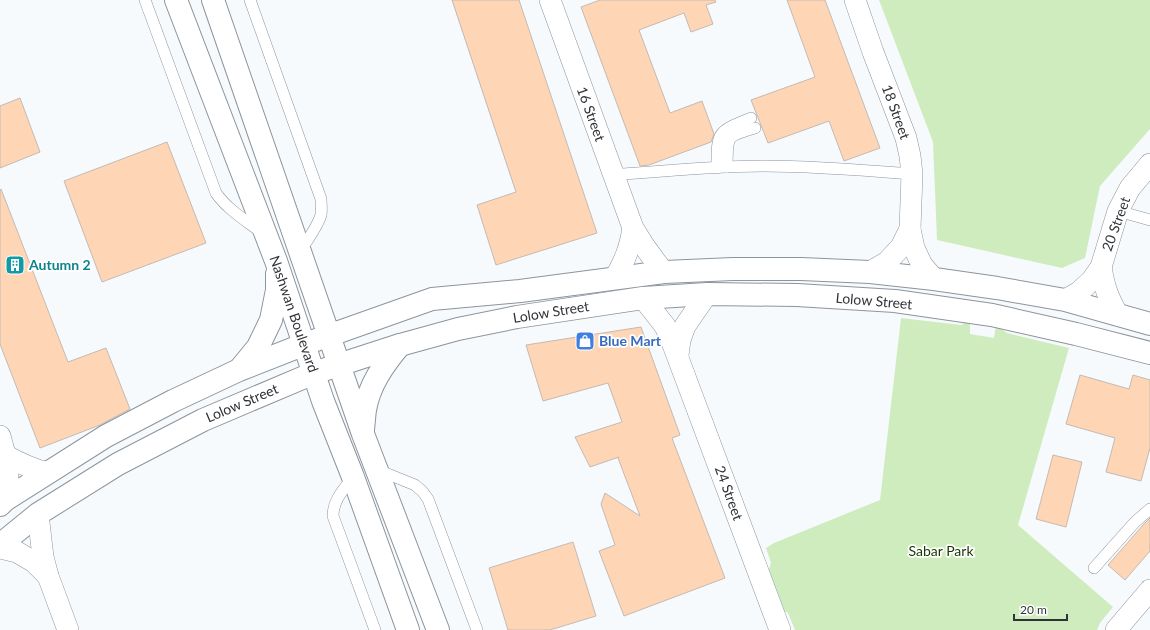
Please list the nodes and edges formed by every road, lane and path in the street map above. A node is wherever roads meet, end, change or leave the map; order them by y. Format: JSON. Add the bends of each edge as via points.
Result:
{"nodes":[{"id":1,"x":145,"y":0,"type":"edge"},
{"id":2,"x":176,"y":0,"type":"edge"},
{"id":3,"x":212,"y":0,"type":"edge"},
{"id":4,"x":250,"y":0,"type":"edge"},
{"id":5,"x":855,"y":0,"type":"edge"},
{"id":6,"x":555,"y":2,"type":"edge"},
{"id":7,"x":753,"y":123,"type":"dead end"},
{"id":8,"x":1150,"y":164,"type":"edge"},
{"id":9,"x":722,"y":168,"type":"junction"},
{"id":10,"x":912,"y":174,"type":"junction"},
{"id":11,"x":614,"y":175,"type":"junction"},
{"id":12,"x":1118,"y":211,"type":"junction"},
{"id":13,"x":1150,"y":220,"type":"edge"},
{"id":14,"x":633,"y":228,"type":"junction"},
{"id":15,"x":910,"y":229,"type":"junction"},
{"id":16,"x":268,"y":238,"type":"junction"},
{"id":17,"x":300,"y":252,"type":"junction"},
{"id":18,"x":276,"y":261,"type":"junction"},
{"id":19,"x":1101,"y":267,"type":"junction"},
{"id":20,"x":664,"y":272,"type":"junction"},
{"id":21,"x":870,"y":272,"type":"junction"},
{"id":22,"x":615,"y":278,"type":"junction"},
{"id":23,"x":934,"y":279,"type":"junction"},
{"id":24,"x":998,"y":288,"type":"junction"},
{"id":25,"x":707,"y":294,"type":"junction"},
{"id":26,"x":643,"y":298,"type":"junction"},
{"id":27,"x":1065,"y":300,"type":"junction"},
{"id":28,"x":992,"y":315,"type":"junction"},
{"id":29,"x":1118,"y":315,"type":"junction"},
{"id":30,"x":1150,"y":324,"type":"edge"},
{"id":31,"x":328,"y":335,"type":"junction"},
{"id":32,"x":305,"y":344,"type":"junction"},
{"id":33,"x":400,"y":345,"type":"junction"},
{"id":34,"x":1150,"y":353,"type":"edge"},
{"id":35,"x":678,"y":355,"type":"junction"},
{"id":36,"x":339,"y":365,"type":"junction"},
{"id":37,"x":239,"y":370,"type":"junction"},
{"id":38,"x":314,"y":373,"type":"junction"},
{"id":39,"x":363,"y":434,"type":"junction"},
{"id":40,"x":3,"y":445,"type":"edge"},
{"id":41,"x":376,"y":469,"type":"junction"},
{"id":42,"x":48,"y":473,"type":"junction"},
{"id":43,"x":353,"y":477,"type":"junction"},
{"id":44,"x":3,"y":503,"type":"edge"},
{"id":45,"x":1150,"y":509,"type":"edge"},
{"id":46,"x":38,"y":514,"type":"junction"},
{"id":47,"x":0,"y":546,"type":"edge"},
{"id":48,"x":1094,"y":568,"type":"dead end"},
{"id":49,"x":48,"y":576,"type":"junction"},
{"id":50,"x":1150,"y":590,"type":"edge"},
{"id":51,"x":68,"y":630,"type":"edge"},
{"id":52,"x":374,"y":630,"type":"edge"},
{"id":53,"x":408,"y":630,"type":"edge"},
{"id":54,"x":438,"y":630,"type":"edge"},
{"id":55,"x":477,"y":630,"type":"edge"},
{"id":56,"x":780,"y":630,"type":"edge"},
{"id":57,"x":1116,"y":630,"type":"edge"}],
"edges":[{"from":1,"to":16,"type":"lane","via":[[216,193],[229,208]]},
{"from":2,"to":16,"type":"street","name":"Nashwan Boulevard"},
{"from":3,"to":17,"type":"street","name":"Nashwan Boulevard"},
{"from":4,"to":17,"type":"lane","via":[[321,199],[321,215]]},
{"from":5,"to":10,"type":"street","name":"18 Street","via":[[906,138]]},
{"from":6,"to":11,"type":"street","name":"16 Street"},
{"from":7,"to":9,"type":"lane","via":[[730,138]]},
{"from":8,"to":12,"type":"street","name":"20 Street","via":[[1130,188]]},
{"from":9,"to":10,"type":"lane","via":[[838,168]]},
{"from":9,"to":11,"type":"lane","via":[[688,168]]},
{"from":10,"to":15,"type":"street","name":"18 Street"},
{"from":11,"to":14,"type":"street","name":"16 Street"},
{"from":12,"to":13,"type":"lane"},
{"from":12,"to":19,"type":"street","name":"20 Street"},
{"from":14,"to":20,"type":"street","name":"16 Street","via":[[652,259]]},
{"from":14,"to":22,"type":"street","via":[[624,263]]},
{"from":15,"to":21,"type":"street","name":"18 Street","via":[[901,247],[892,257]]},
{"from":15,"to":23,"type":"street","name":"18 Street","via":[[914,248],[922,265]]},
{"from":16,"to":18,"type":"street","name":"Nashwan Boulevard"},
{"from":17,"to":31,"type":"street","name":"Nashwan Boulevard"},
{"from":18,"to":32,"type":"street","name":"Nashwan Boulevard"},
{"from":18,"to":37,"type":"street","via":[[277,290],[271,320],[258,347]]},
{"from":19,"to":27,"type":"street","name":"20 Street","via":[[1088,284]]},
{"from":19,"to":29,"type":"street","name":"20 Street","via":[[1105,289]]},
{"from":20,"to":21,"type":"street","name":"Lolow Street","via":[[801,269]]},
{"from":20,"to":22,"type":"street","name":"Lolow Street"},
{"from":21,"to":23,"type":"street","name":"Lolow Street"},
{"from":22,"to":31,"type":"street","name":"Lolow Street","via":[[432,299]]},
{"from":23,"to":24,"type":"street","name":"Lolow Street"},
{"from":24,"to":27,"type":"street","name":"Lolow Street"},
{"from":24,"to":28,"type":"street"},
{"from":25,"to":26,"type":"street","name":"Lolow Street"},
{"from":25,"to":28,"type":"street","name":"Lolow Street","via":[[797,295],[895,302]]},
{"from":25,"to":35,"type":"street","via":[[685,326]]},
{"from":26,"to":33,"type":"street","name":"Lolow Street","via":[[517,317],[458,329]]},
{"from":26,"to":35,"type":"street","name":"24 Street","via":[[665,326]]},
{"from":27,"to":29,"type":"street","name":"Lolow Street"},
{"from":28,"to":34,"type":"street","name":"Lolow Street"},
{"from":29,"to":30,"type":"street","name":"Lolow Street"},
{"from":31,"to":32,"type":"street","name":"Lolow Street"},
{"from":31,"to":36,"type":"street","name":"Nashwan Boulevard"},
{"from":32,"to":37,"type":"street","name":"Lolow Street"},
{"from":32,"to":38,"type":"street","name":"Nashwan Boulevard"},
{"from":33,"to":36,"type":"street","name":"Lolow Street"},
{"from":33,"to":39,"type":"street","via":[[384,364],[372,385],[365,409]]},
{"from":35,"to":56,"type":"street","name":"24 Street"},
{"from":36,"to":38,"type":"street","name":"Lolow Street"},
{"from":36,"to":39,"type":"street","name":"Nashwan Boulevard"},
{"from":37,"to":42,"type":"street","name":"Lolow Street","via":[[106,436]]},
{"from":38,"to":43,"type":"street","name":"Nashwan Boulevard"},
{"from":38,"to":46,"type":"street","name":"Lolow Street","via":[[203,420],[118,464]]},
{"from":39,"to":41,"type":"street","name":"Nashwan Boulevard"},
{"from":40,"to":42,"type":"street","via":[[26,466]]},
{"from":40,"to":44,"type":"street","via":[[9,470],[9,485]]},
{"from":41,"to":54,"type":"street","name":"Nashwan Boulevard"},
{"from":41,"to":55,"type":"lane","via":[[415,485],[428,499]]},
{"from":42,"to":44,"type":"street","name":"Lolow Street"},
{"from":43,"to":52,"type":"lane","via":[[335,502],[333,516]]},
{"from":43,"to":53,"type":"street","name":"Nashwan Boulevard"},
{"from":45,"to":48,"type":"lane"},
{"from":46,"to":47,"type":"street","name":"Lolow Street"},
{"from":46,"to":49,"type":"street"},
{"from":47,"to":49,"type":"street","via":[[34,562]]},
{"from":49,"to":51,"type":"street"},
{"from":50,"to":57,"type":"street"}]}
